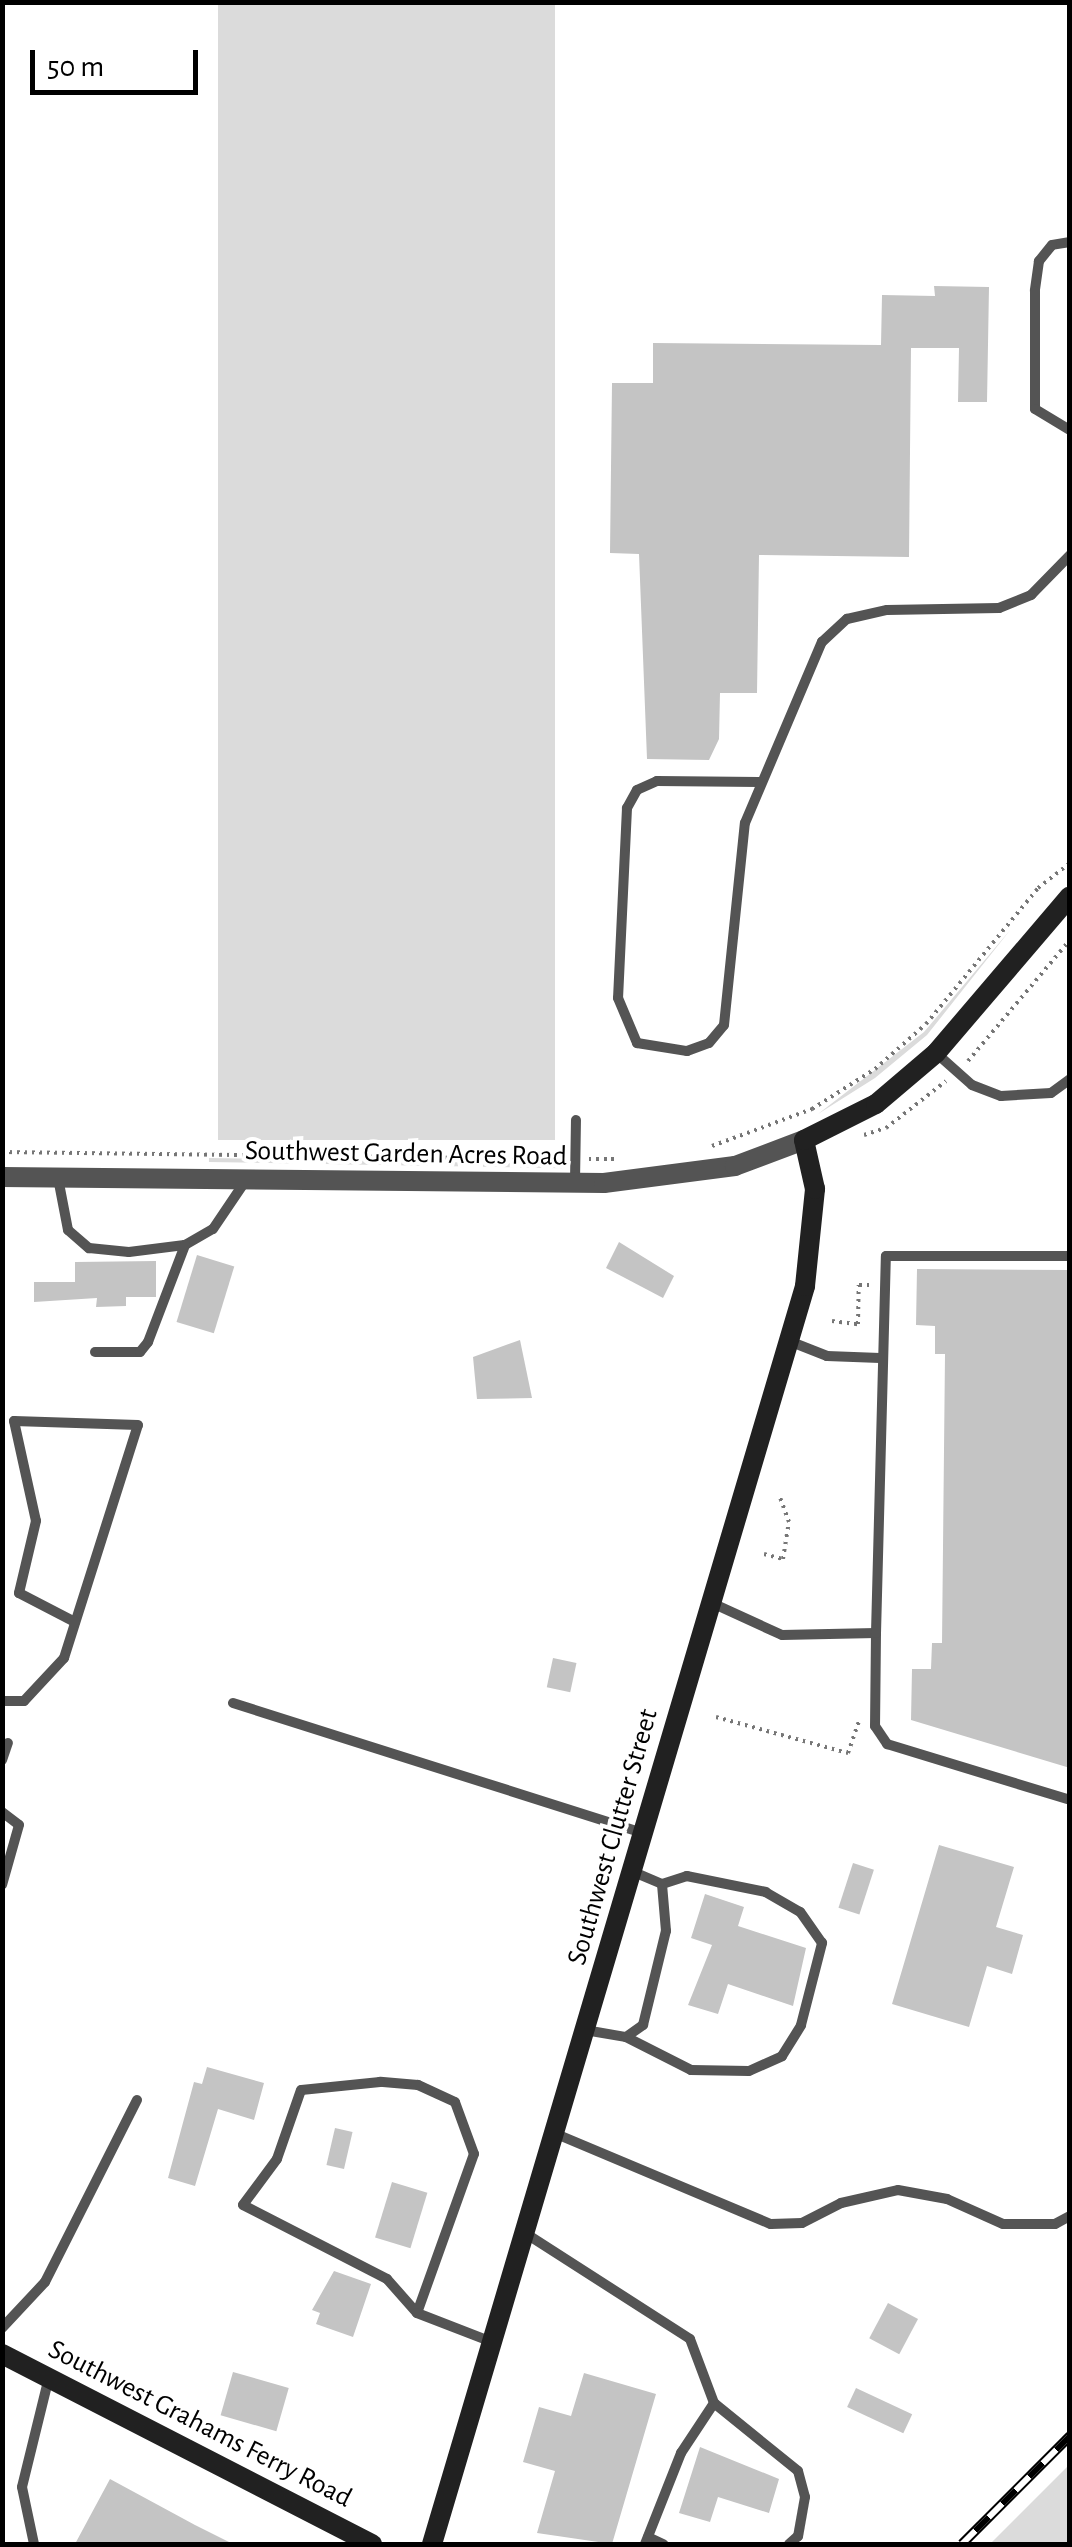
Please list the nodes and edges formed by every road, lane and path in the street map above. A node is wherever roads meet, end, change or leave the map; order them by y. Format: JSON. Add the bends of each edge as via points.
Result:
{"nodes":[{"id":1,"x":1070,"y":242,"type":"edge"},
{"id":2,"x":1070,"y":430,"type":"edge"},
{"id":3,"x":1070,"y":555,"type":"edge"},
{"id":4,"x":760,"y":782,"type":"junction"},
{"id":5,"x":1070,"y":896,"type":"edge"},
{"id":6,"x":936,"y":1053,"type":"junction"},
{"id":7,"x":1070,"y":1080,"type":"edge"},
{"id":8,"x":576,"y":1120,"type":"dead end"},
{"id":9,"x":804,"y":1140,"type":"junction"},
{"id":10,"x":2,"y":1177,"type":"edge"},
{"id":11,"x":58,"y":1178,"type":"junction"},
{"id":12,"x":246,"y":1180,"type":"junction"},
{"id":13,"x":575,"y":1183,"type":"junction"},
{"id":14,"x":185,"y":1244,"type":"junction"},
{"id":15,"x":1070,"y":1256,"type":"edge"},
{"id":16,"x":882,"y":1285,"type":"junction"},
{"id":17,"x":832,"y":1322,"type":"dead end"},
{"id":18,"x":789,"y":1341,"type":"junction"},
{"id":19,"x":95,"y":1352,"type":"dead end"},
{"id":20,"x":880,"y":1358,"type":"junction"},
{"id":21,"x":780,"y":1497,"type":"dead end"},
{"id":22,"x":764,"y":1554,"type":"dead end"},
{"id":23,"x":711,"y":1603,"type":"junction"},
{"id":24,"x":75,"y":1622,"type":"junction"},
{"id":25,"x":876,"y":1634,"type":"junction"},
{"id":26,"x":2,"y":1701,"type":"edge"},
{"id":27,"x":233,"y":1703,"type":"dead end"},
{"id":28,"x":716,"y":1716,"type":"dead end"},
{"id":29,"x":875,"y":1718,"type":"junction"},
{"id":30,"x":8,"y":1743,"type":"dead end"},
{"id":31,"x":2,"y":1760,"type":"edge"},
{"id":32,"x":1070,"y":1800,"type":"edge"},
{"id":33,"x":2,"y":1812,"type":"edge"},
{"id":34,"x":643,"y":1833,"type":"junction"},
{"id":35,"x":632,"y":1870,"type":"junction"},
{"id":36,"x":2,"y":1884,"type":"edge"},
{"id":37,"x":662,"y":1884,"type":"junction"},
{"id":38,"x":586,"y":2030,"type":"junction"},
{"id":39,"x":626,"y":2038,"type":"junction"},
{"id":40,"x":136,"y":2100,"type":"dead end"},
{"id":41,"x":554,"y":2133,"type":"junction"},
{"id":42,"x":1070,"y":2216,"type":"edge"},
{"id":43,"x":524,"y":2232,"type":"junction"},
{"id":44,"x":418,"y":2314,"type":"junction"},
{"id":45,"x":2,"y":2328,"type":"edge"},
{"id":46,"x":492,"y":2342,"type":"junction"},
{"id":47,"x":2,"y":2354,"type":"edge"},
{"id":48,"x":50,"y":2376,"type":"junction"},
{"id":49,"x":714,"y":2403,"type":"junction"},
{"id":50,"x":646,"y":2541,"type":"edge"},
{"id":51,"x":34,"y":2544,"type":"edge"},
{"id":52,"x":372,"y":2544,"type":"edge"},
{"id":53,"x":432,"y":2544,"type":"edge"},
{"id":54,"x":663,"y":2544,"type":"edge"},
{"id":55,"x":789,"y":2544,"type":"edge"}],
"edges":[{"from":1,"to":2,"type":"lane","via":[[1052,245],[1038,261],[1035,291],[1035,409]]},
{"from":3,"to":4,"type":"lane","via":[[1031,595],[999,608],[886,610],[848,619],[822,642]]},
{"from":4,"to":4,"type":"lane","via":[[738,859],[733,994],[724,1025],[708,1043],[687,1051],[637,1043],[618,998],[628,808],[638,790],[657,781]]},
{"from":5,"to":6,"type":"street"},
{"from":6,"to":7,"type":"lane","via":[[972,1085],[1001,1096],[1051,1093]]},
{"from":6,"to":9,"type":"street","via":[[876,1104]]},
{"from":8,"to":13,"type":"lane"},
{"from":9,"to":13,"type":"street","name":"Southwest Garden Acres Road","via":[[675,1178]]},
{"from":9,"to":18,"type":"street","name":"Southwest Clutter Street","via":[[815,1220]]},
{"from":10,"to":11,"type":"street","name":"Southwest Garden Acres Road"},
{"from":11,"to":12,"type":"street","name":"Southwest Garden Acres Road"},
{"from":11,"to":14,"type":"lane","via":[[68,1230],[88,1248]]},
{"from":12,"to":13,"type":"street","name":"Southwest Garden Acres Road"},
{"from":12,"to":14,"type":"lane","via":[[213,1228]]},
{"from":14,"to":19,"type":"lane","via":[[140,1352]]},
{"from":15,"to":16,"type":"lane","via":[[893,1253]]},
{"from":16,"to":17,"type":"path","via":[[859,1285],[858,1324]]},
{"from":16,"to":20,"type":"lane"},
{"from":18,"to":20,"type":"lane","via":[[827,1356]]},
{"from":18,"to":23,"type":"street","name":"Southwest Clutter Street"},
{"from":20,"to":25,"type":"lane"},
{"from":21,"to":22,"type":"path","via":[[789,1522],[783,1559]]},
{"from":23,"to":25,"type":"lane","via":[[782,1635]]},
{"from":23,"to":34,"type":"street","name":"Southwest Clutter Street"},
{"from":24,"to":24,"type":"lane","via":[[138,1425],[14,1421],[36,1521],[19,1593]]},
{"from":24,"to":26,"type":"lane","via":[[64,1658],[24,1701]]},
{"from":25,"to":29,"type":"lane"},
{"from":27,"to":34,"type":"lane"},
{"from":28,"to":29,"type":"path","via":[[848,1753],[856,1719]]},
{"from":29,"to":32,"type":"lane","via":[[887,1744]]},
{"from":30,"to":31,"type":"lane"},
{"from":33,"to":36,"type":"lane","via":[[19,1824]]},
{"from":34,"to":35,"type":"street","name":"Southwest Clutter Street"},
{"from":35,"to":37,"type":"lane"},
{"from":35,"to":38,"type":"street","name":"Southwest Clutter Street"},
{"from":37,"to":39,"type":"lane","via":[[666,1931],[643,2025]]},
{"from":37,"to":39,"type":"lane","via":[[686,1876],[766,1892],[800,1912],[822,1943],[801,2024],[782,2056],[749,2071],[691,2070]]},
{"from":38,"to":39,"type":"lane"},
{"from":38,"to":41,"type":"street","name":"Southwest Clutter Street"},
{"from":40,"to":45,"type":"lane","via":[[45,2282]]},
{"from":41,"to":42,"type":"lane","via":[[770,2224],[802,2223],[840,2203],[898,2190],[947,2199],[1002,2224],[1055,2224]]},
{"from":41,"to":43,"type":"street","name":"Southwest Clutter Street"},
{"from":43,"to":46,"type":"street","name":"Southwest Clutter Street"},
{"from":43,"to":49,"type":"lane","via":[[690,2339]]},
{"from":44,"to":44,"type":"lane","via":[[387,2279],[243,2204],[277,2158],[301,2090],[380,2082],[418,2085],[455,2102],[474,2154]]},
{"from":44,"to":46,"type":"lane"},
{"from":46,"to":53,"type":"street","name":"Southwest Clutter Street"},
{"from":47,"to":48,"type":"street","name":"Southwest Grahams Ferry Road"},
{"from":48,"to":51,"type":"lane","via":[[22,2487]]},
{"from":48,"to":52,"type":"street","name":"Southwest Grahams Ferry Road"},
{"from":49,"to":50,"type":"lane","via":[[681,2453]]},
{"from":49,"to":55,"type":"lane","via":[[798,2471],[806,2497],[798,2536]]},
{"from":50,"to":54,"type":"lane"}]}
